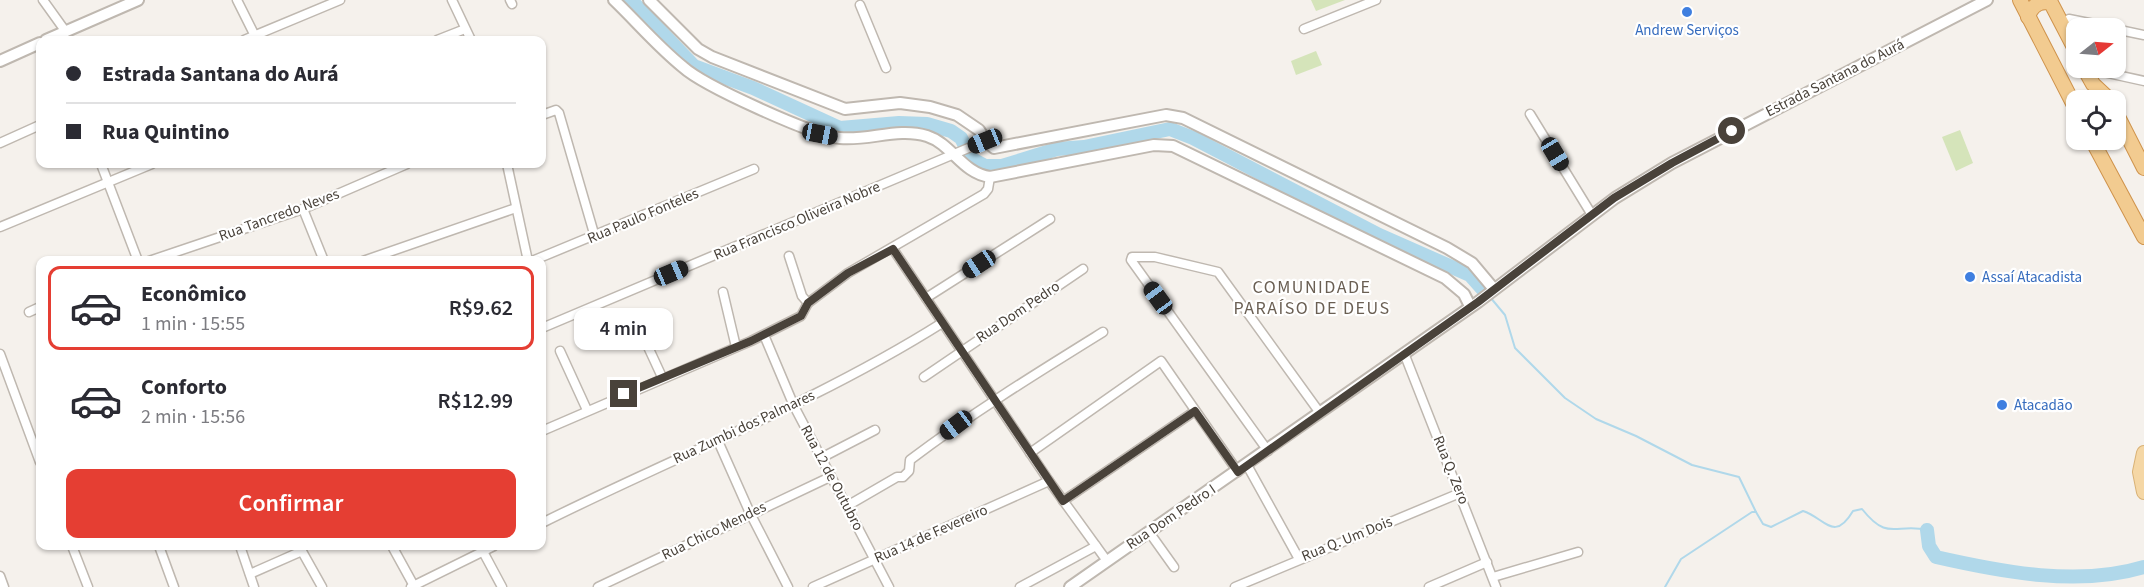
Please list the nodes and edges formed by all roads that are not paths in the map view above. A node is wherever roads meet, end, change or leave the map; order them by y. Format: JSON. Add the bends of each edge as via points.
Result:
{"nodes":[{"id":1,"x":43,"y":0,"type":"edge"},
{"id":2,"x":138,"y":0,"type":"edge"},
{"id":3,"x":237,"y":0,"type":"edge"},
{"id":4,"x":340,"y":0,"type":"edge"},
{"id":5,"x":452,"y":0,"type":"edge"},
{"id":6,"x":614,"y":0,"type":"edge"},
{"id":7,"x":649,"y":0,"type":"edge"},
{"id":8,"x":1376,"y":0,"type":"edge"},
{"id":9,"x":1987,"y":0,"type":"edge"},
{"id":10,"x":2020,"y":0,"type":"edge"},
{"id":11,"x":2059,"y":0,"type":"edge"},
{"id":12,"x":860,"y":5,"type":"dead end"},
{"id":13,"x":2028,"y":17,"type":"junction"},
{"id":14,"x":2068,"y":18,"type":"edge"},
{"id":15,"x":465,"y":28,"type":"junction"},
{"id":16,"x":1304,"y":29,"type":"dead end"},
{"id":17,"x":2126,"y":31,"type":"edge"},
{"id":18,"x":2066,"y":32,"type":"edge"},
{"id":19,"x":2144,"y":35,"type":"edge"},
{"id":20,"x":61,"y":36,"type":"edge"},
{"id":21,"x":255,"y":36,"type":"joint"},
{"id":22,"x":447,"y":36,"type":"edge"},
{"id":23,"x":469,"y":36,"type":"edge"},
{"id":24,"x":36,"y":45,"type":"edge"},
{"id":25,"x":0,"y":61,"type":"edge"},
{"id":26,"x":886,"y":68,"type":"dead end"},
{"id":27,"x":2126,"y":77,"type":"edge"},
{"id":28,"x":2144,"y":81,"type":"edge"},
{"id":29,"x":2066,"y":90,"type":"edge"},
{"id":30,"x":546,"y":114,"type":"edge"},
{"id":31,"x":1530,"y":114,"type":"dead end"},
{"id":32,"x":36,"y":127,"type":"edge"},
{"id":33,"x":2126,"y":133,"type":"edge"},
{"id":34,"x":985,"y":141,"type":"dead end"},
{"id":35,"x":0,"y":143,"type":"edge"},
{"id":36,"x":2097,"y":150,"type":"edge"},
{"id":37,"x":957,"y":153,"type":"junction"},
{"id":38,"x":103,"y":168,"type":"edge"},
{"id":39,"x":142,"y":168,"type":"edge"},
{"id":40,"x":398,"y":168,"type":"edge"},
{"id":41,"x":508,"y":168,"type":"edge"},
{"id":42,"x":2144,"y":168,"type":"edge"},
{"id":43,"x":754,"y":169,"type":"dead end"},
{"id":44,"x":990,"y":177,"type":"junction"},
{"id":45,"x":109,"y":182,"type":"junction"},
{"id":46,"x":516,"y":208,"type":"junction"},
{"id":47,"x":303,"y":209,"type":"junction"},
{"id":48,"x":1592,"y":215,"type":"junction"},
{"id":49,"x":1050,"y":219,"type":"dead end"},
{"id":50,"x":0,"y":227,"type":"edge"},
{"id":51,"x":595,"y":237,"type":"junction"},
{"id":52,"x":2144,"y":237,"type":"edge"},
{"id":53,"x":893,"y":249,"type":"junction"},
{"id":54,"x":136,"y":256,"type":"edge"},
{"id":55,"x":164,"y":256,"type":"edge"},
{"id":56,"x":322,"y":256,"type":"edge"},
{"id":57,"x":377,"y":256,"type":"edge"},
{"id":58,"x":527,"y":256,"type":"edge"},
{"id":59,"x":545,"y":256,"type":"edge"},
{"id":60,"x":789,"y":256,"type":"dead end"},
{"id":61,"x":1083,"y":269,"type":"dead end"},
{"id":62,"x":1492,"y":289,"type":"junction"},
{"id":63,"x":723,"y":292,"type":"dead end"},
{"id":64,"x":926,"y":298,"type":"junction"},
{"id":65,"x":808,"y":303,"type":"junction"},
{"id":66,"x":1474,"y":304,"type":"junction"},
{"id":67,"x":36,"y":309,"type":"edge"},
{"id":68,"x":29,"y":312,"type":"dead end"},
{"id":69,"x":637,"y":323,"type":"dead end"},
{"id":70,"x":942,"y":323,"type":"junction"},
{"id":71,"x":546,"y":326,"type":"edge"},
{"id":72,"x":1103,"y":332,"type":"dead end"},
{"id":73,"x":764,"y":335,"type":"junction"},
{"id":74,"x":736,"y":347,"type":"junction"},
{"id":75,"x":962,"y":350,"type":"junction"},
{"id":76,"x":560,"y":351,"type":"dead end"},
{"id":77,"x":1404,"y":353,"type":"junction"},
{"id":78,"x":0,"y":354,"type":"edge"},
{"id":79,"x":662,"y":377,"type":"junction"},
{"id":80,"x":924,"y":377,"type":"dead end"},
{"id":81,"x":995,"y":398,"type":"junction"},
{"id":82,"x":794,"y":406,"type":"junction"},
{"id":83,"x":587,"y":410,"type":"junction"},
{"id":84,"x":1195,"y":411,"type":"junction"},
{"id":85,"x":1320,"y":413,"type":"junction"},
{"id":86,"x":546,"y":429,"type":"edge"},
{"id":87,"x":875,"y":430,"type":"dead end"},
{"id":88,"x":718,"y":441,"type":"junction"},
{"id":89,"x":36,"y":451,"type":"edge"},
{"id":90,"x":1268,"y":451,"type":"junction"},
{"id":91,"x":1030,"y":453,"type":"junction"},
{"id":92,"x":2144,"y":453,"type":"edge"},
{"id":93,"x":821,"y":458,"type":"junction"},
{"id":94,"x":1243,"y":468,"type":"junction"},
{"id":95,"x":830,"y":477,"type":"junction"},
{"id":96,"x":1049,"y":481,"type":"junction"},
{"id":97,"x":2144,"y":492,"type":"edge"},
{"id":98,"x":1460,"y":493,"type":"junction"},
{"id":99,"x":1063,"y":501,"type":"junction"},
{"id":100,"x":847,"y":506,"type":"junction"},
{"id":101,"x":750,"y":513,"type":"junction"},
{"id":102,"x":546,"y":521,"type":"edge"},
{"id":103,"x":1149,"y":532,"type":"junction"},
{"id":104,"x":1096,"y":546,"type":"junction"},
{"id":105,"x":74,"y":550,"type":"edge"},
{"id":106,"x":160,"y":550,"type":"edge"},
{"id":107,"x":241,"y":550,"type":"edge"},
{"id":108,"x":299,"y":550,"type":"edge"},
{"id":109,"x":302,"y":550,"type":"edge"},
{"id":110,"x":394,"y":550,"type":"edge"},
{"id":111,"x":480,"y":550,"type":"edge"},
{"id":112,"x":483,"y":550,"type":"edge"},
{"id":113,"x":1578,"y":552,"type":"dead end"},
{"id":114,"x":874,"y":559,"type":"junction"},
{"id":115,"x":1299,"y":559,"type":"junction"},
{"id":116,"x":1107,"y":561,"type":"junction"},
{"id":117,"x":1487,"y":562,"type":"junction"},
{"id":118,"x":1174,"y":567,"type":"dead end"},
{"id":119,"x":250,"y":574,"type":"junction"},
{"id":120,"x":0,"y":576,"type":"edge"},
{"id":121,"x":1493,"y":577,"type":"junction"},
{"id":122,"x":412,"y":586,"type":"edge"},
{"id":123,"x":4,"y":587,"type":"edge"},
{"id":124,"x":88,"y":587,"type":"edge"},
{"id":125,"x":174,"y":587,"type":"edge"},
{"id":126,"x":255,"y":587,"type":"edge"},
{"id":127,"x":322,"y":587,"type":"edge"},
{"id":128,"x":502,"y":587,"type":"edge"},
{"id":129,"x":598,"y":587,"type":"edge"},
{"id":130,"x":788,"y":587,"type":"edge"},
{"id":131,"x":813,"y":587,"type":"edge"},
{"id":132,"x":889,"y":587,"type":"edge"},
{"id":133,"x":1020,"y":587,"type":"edge"},
{"id":134,"x":1070,"y":587,"type":"edge"},
{"id":135,"x":1235,"y":587,"type":"edge"},
{"id":136,"x":1429,"y":587,"type":"edge"},
{"id":137,"x":1496,"y":587,"type":"edge"}],
"edges":[{"from":1,"to":20,"type":"street"},
{"from":2,"to":20,"type":"street"},
{"from":3,"to":21,"type":"street"},
{"from":4,"to":21,"type":"street"},
{"from":5,"to":15,"type":"street"},
{"from":6,"to":37,"type":"street","via":[[683,68],[752,104],[820,134],[842,138],[913,134],[938,141]]},
{"from":7,"to":62,"type":"street","via":[[698,49],[712,57],[845,110],[900,103],[930,106],[957,115],[979,130],[994,148],[1166,115],[1182,117],[1447,248],[1472,263]]},
{"from":8,"to":16,"type":"street"},
{"from":9,"to":48,"type":"street","name":"Estrada Santana do Aurá","via":[[1672,163]]},
{"from":10,"to":13,"type":"highway"},
{"from":11,"to":14,"type":"highway"},
{"from":12,"to":26,"type":"street"},
{"from":13,"to":18,"type":"highway","via":[[2036,4],[2051,3]]},
{"from":13,"to":29,"type":"highway"},
{"from":15,"to":22,"type":"street"},
{"from":15,"to":23,"type":"street"},
{"from":17,"to":19,"type":"street"},
{"from":24,"to":25,"type":"street"},
{"from":27,"to":28,"type":"street"},
{"from":30,"to":51,"type":"street","via":[[556,110],[559,113]]},
{"from":31,"to":48,"type":"street"},
{"from":32,"to":35,"type":"street"},
{"from":33,"to":42,"type":"highway"},
{"from":34,"to":37,"type":"street","name":"Rua Francisco Oliveira Nobre"},
{"from":36,"to":52,"type":"highway"},
{"from":37,"to":44,"type":"street","via":[[978,176]]},
{"from":37,"to":71,"type":"street","name":"Rua Francisco Oliveira Nobre"},
{"from":38,"to":45,"type":"street"},
{"from":39,"to":45,"type":"street"},
{"from":40,"to":47,"type":"street","name":"Rua Tancredo Neves"},
{"from":41,"to":46,"type":"street"},
{"from":43,"to":51,"type":"street","name":"Rua Paulo Fonteles"},
{"from":44,"to":53,"type":"street","via":[[984,194]]},
{"from":44,"to":66,"type":"street","via":[[1154,145],[1173,146],[1445,278]]},
{"from":45,"to":50,"type":"street"},
{"from":45,"to":54,"type":"street"},
{"from":46,"to":57,"type":"street"},
{"from":46,"to":58,"type":"street"},
{"from":47,"to":55,"type":"street","name":"Rua Tancredo Neves"},
{"from":47,"to":56,"type":"street"},
{"from":48,"to":62,"type":"street","name":"Estrada Santana do Aurá"},
{"from":49,"to":64,"type":"street"},
{"from":51,"to":59,"type":"street","name":"Rua Paulo Fonteles"},
{"from":53,"to":64,"type":"street"},
{"from":53,"to":65,"type":"street","via":[[848,273]]},
{"from":60,"to":65,"type":"street"},
{"from":61,"to":75,"type":"street","name":"Rua Dom Pedro"},
{"from":62,"to":66,"type":"street","name":"Estrada Santana do Aurá"},
{"from":63,"to":74,"type":"street"},
{"from":64,"to":70,"type":"street"},
{"from":65,"to":73,"type":"street","via":[[801,316]]},
{"from":66,"to":77,"type":"street","name":"Rua Dom Pedro I"},
{"from":67,"to":68,"type":"street"},
{"from":69,"to":79,"type":"street"},
{"from":70,"to":75,"type":"street"},
{"from":70,"to":82,"type":"street","name":"Rua Zumbi dos Palmares","via":[[883,360]]},
{"from":72,"to":81,"type":"street"},
{"from":73,"to":74,"type":"street"},
{"from":73,"to":82,"type":"street","name":"Rua 12 de Outubro"},
{"from":74,"to":79,"type":"street"},
{"from":75,"to":80,"type":"street","name":"Rua Dom Pedro"},
{"from":75,"to":81,"type":"street"},
{"from":76,"to":83,"type":"street"},
{"from":77,"to":85,"type":"street","name":"Rua Dom Pedro I"},
{"from":77,"to":98,"type":"street","name":"Rua Q. Zero"},
{"from":78,"to":89,"type":"street"},
{"from":79,"to":83,"type":"street"},
{"from":81,"to":91,"type":"street"},
{"from":81,"to":100,"type":"street","via":[[910,460],[909,471],[903,477]]},
{"from":82,"to":88,"type":"street","name":"Rua Zumbi dos Palmares"},
{"from":82,"to":93,"type":"street","name":"Rua 12 de Outubro"},
{"from":83,"to":86,"type":"street"},
{"from":84,"to":91,"type":"street","via":[[1161,361]]},
{"from":84,"to":94,"type":"street"},
{"from":84,"to":99,"type":"street"},
{"from":85,"to":90,"type":"street","name":"Rua Dom Pedro I"},
{"from":85,"to":90,"type":"street","via":[[1218,272],[1155,257],[1132,257]]},
{"from":87,"to":93,"type":"street"},
{"from":88,"to":101,"type":"street"},
{"from":88,"to":102,"type":"street","name":"Rua Zumbi dos Palmares"},
{"from":90,"to":94,"type":"street","name":"Rua Dom Pedro I"},
{"from":91,"to":96,"type":"street"},
{"from":92,"to":97,"type":"main road","via":[[2140,472]]},
{"from":93,"to":95,"type":"street","name":"Rua 12 de Outubro"},
{"from":94,"to":103,"type":"street","name":"Rua Dom Pedro I"},
{"from":94,"to":115,"type":"street"},
{"from":95,"to":100,"type":"street","name":"Rua 12 de Outubro"},
{"from":95,"to":101,"type":"street","name":"Rua Chico Mendes"},
{"from":96,"to":99,"type":"street"},
{"from":96,"to":114,"type":"street","name":"Rua 14 de Fevereiro"},
{"from":98,"to":115,"type":"street","name":"Rua Q. Um Dois"},
{"from":98,"to":117,"type":"street","name":"Rua Q. Zero"},
{"from":99,"to":104,"type":"street"},
{"from":100,"to":114,"type":"street","name":"Rua 12 de Outubro"},
{"from":101,"to":129,"type":"street","name":"Rua Chico Mendes"},
{"from":101,"to":130,"type":"street"},
{"from":103,"to":116,"type":"street","name":"Rua Dom Pedro I"},
{"from":103,"to":118,"type":"street"},
{"from":104,"to":116,"type":"street"},
{"from":104,"to":133,"type":"street"},
{"from":105,"to":124,"type":"street"},
{"from":106,"to":125,"type":"street"},
{"from":107,"to":119,"type":"street"},
{"from":108,"to":119,"type":"street"},
{"from":109,"to":127,"type":"street"},
{"from":110,"to":122,"type":"street"},
{"from":111,"to":122,"type":"street"},
{"from":112,"to":128,"type":"street"},
{"from":113,"to":121,"type":"street"},
{"from":114,"to":131,"type":"street","name":"Rua 14 de Fevereiro"},
{"from":114,"to":132,"type":"street","name":"Rua 12 de Outubro"},
{"from":115,"to":135,"type":"street","name":"Rua Q. Um Dois"},
{"from":116,"to":134,"type":"street","name":"Rua Dom Pedro I"},
{"from":117,"to":121,"type":"street","name":"Rua Q. Zero"},
{"from":117,"to":136,"type":"street"},
{"from":119,"to":126,"type":"street"},
{"from":120,"to":123,"type":"street"},
{"from":121,"to":137,"type":"street","name":"Rua Q. Zero"}]}
